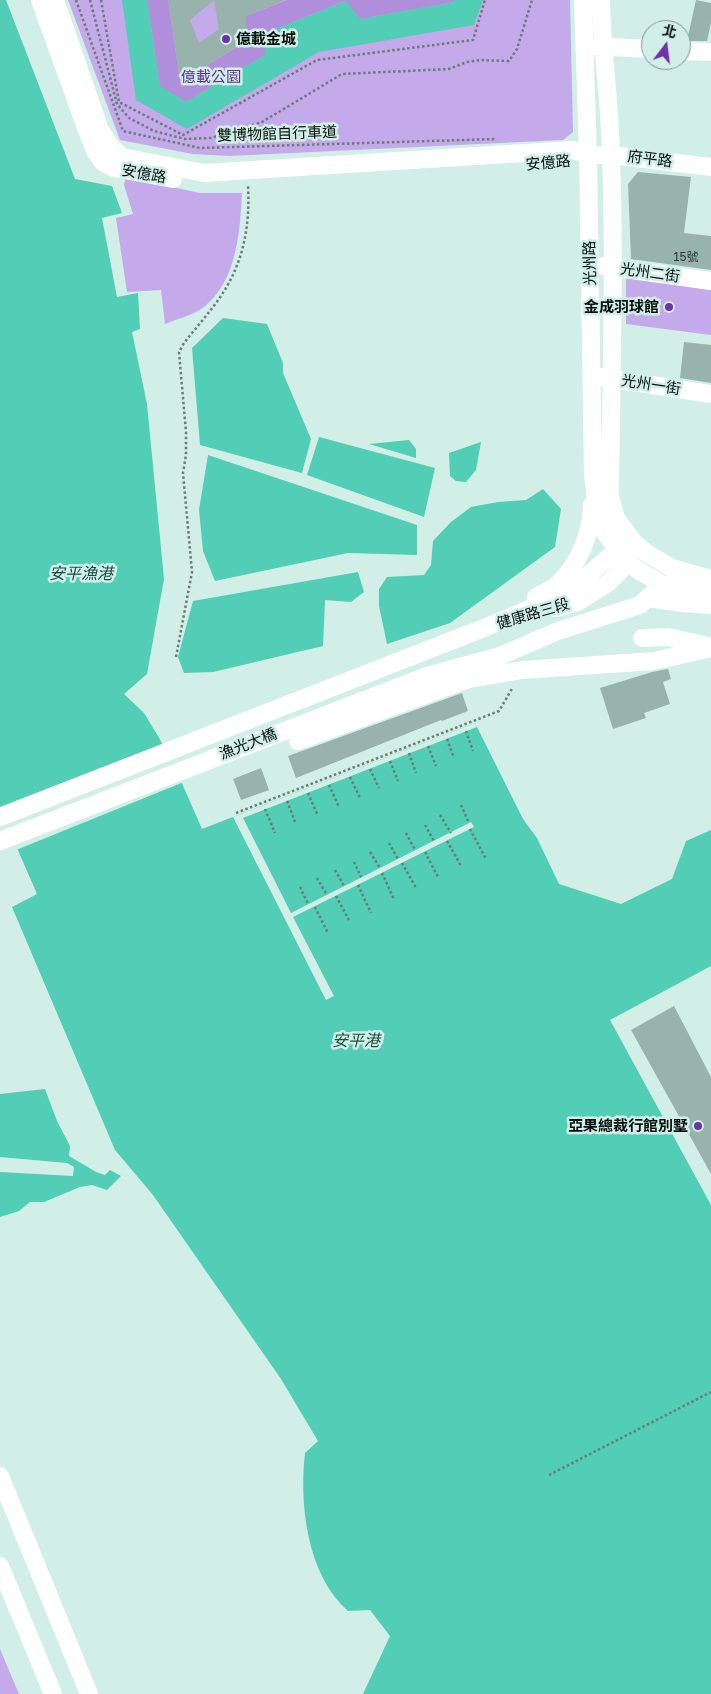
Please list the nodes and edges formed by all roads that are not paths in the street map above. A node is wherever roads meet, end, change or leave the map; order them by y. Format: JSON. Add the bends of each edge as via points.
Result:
{"nodes":[{"id":1,"x":40,"y":0,"type":"edge"},
{"id":2,"x":55,"y":0,"type":"edge"},
{"id":3,"x":584,"y":0,"type":"edge"},
{"id":4,"x":601,"y":0,"type":"edge"},
{"id":5,"x":584,"y":46,"type":"junction"},
{"id":6,"x":602,"y":46,"type":"junction"},
{"id":7,"x":641,"y":48,"type":"edge"},
{"id":8,"x":691,"y":51,"type":"edge"},
{"id":9,"x":711,"y":52,"type":"edge"},
{"id":10,"x":588,"y":155,"type":"junction"},
{"id":11,"x":611,"y":155,"type":"junction"},
{"id":12,"x":711,"y":167,"type":"edge"},
{"id":13,"x":590,"y":265,"type":"junction"},
{"id":14,"x":612,"y":267,"type":"junction"},
{"id":15,"x":711,"y":281,"type":"edge"},
{"id":16,"x":591,"y":377,"type":"junction"},
{"id":17,"x":611,"y":378,"type":"junction"},
{"id":18,"x":711,"y":394,"type":"edge"},
{"id":19,"x":593,"y":474,"type":"junction"},
{"id":20,"x":635,"y":544,"type":"junction"},
{"id":21,"x":617,"y":550,"type":"junction"},
{"id":22,"x":628,"y":563,"type":"junction"},
{"id":23,"x":711,"y":579,"type":"edge"},
{"id":24,"x":662,"y":584,"type":"junction"},
{"id":25,"x":711,"y":595,"type":"edge"},
{"id":26,"x":648,"y":598,"type":"junction"},
{"id":27,"x":711,"y":605,"type":"edge"},
{"id":28,"x":484,"y":628,"type":"junction"},
{"id":29,"x":642,"y":638,"type":"dead end"},
{"id":30,"x":711,"y":647,"type":"edge"},
{"id":31,"x":364,"y":675,"type":"joint"},
{"id":32,"x":298,"y":741,"type":"dead end"},
{"id":33,"x":0,"y":817,"type":"edge"},
{"id":34,"x":0,"y":841,"type":"edge"},
{"id":35,"x":0,"y":1476,"type":"edge"},
{"id":36,"x":0,"y":1566,"type":"edge"},
{"id":37,"x":52,"y":1694,"type":"edge"},
{"id":38,"x":89,"y":1694,"type":"edge"}],
"edges":[{"from":1,"to":10,"type":"street","name":"安億路","via":[[95,151],[103,162],[114,168],[192,182],[248,181],[575,162]]},
{"from":2,"to":10,"type":"street","name":"安億路","via":[[100,130],[122,157],[204,173],[573,150]]},
{"from":3,"to":5,"type":"street","name":"光州路"},
{"from":4,"to":6,"type":"street","name":"光州路"},
{"from":5,"to":6,"type":"street"},
{"from":5,"to":10,"type":"street","name":"光州路"},
{"from":6,"to":7,"type":"street"},
{"from":6,"to":11,"type":"street","name":"光州路"},
{"from":8,"to":9,"type":"street"},
{"from":10,"to":11,"type":"street","name":"府平路"},
{"from":10,"to":13,"type":"street","name":"光州路"},
{"from":11,"to":12,"type":"street","name":"府平路"},
{"from":11,"to":14,"type":"street","name":"光州路"},
{"from":13,"to":14,"type":"street","name":"光州二街"},
{"from":13,"to":16,"type":"street","name":"光州路"},
{"from":14,"to":15,"type":"street","name":"光州二街"},
{"from":14,"to":17,"type":"street","name":"光州路"},
{"from":16,"to":17,"type":"street","name":"光州一街"},
{"from":16,"to":19,"type":"street","name":"光州路"},
{"from":17,"to":18,"type":"street","name":"光州一街"},
{"from":17,"to":20,"type":"street","name":"光州路","via":[[610,497],[616,518]]},
{"from":19,"to":21,"type":"street","name":"光州路","via":[[602,529]]},
{"from":19,"to":28,"type":"street","via":[[592,508],[586,540],[574,566],[555,586]]},
{"from":20,"to":21,"type":"street","name":"健康路三段"},
{"from":20,"to":22,"type":"street","name":"健康路三段"},
{"from":20,"to":23,"type":"street","via":[[672,568]]},
{"from":21,"to":22,"type":"street"},
{"from":21,"to":28,"type":"street","name":"健康路三段","via":[[568,593]]},
{"from":22,"to":24,"type":"street"},
{"from":22,"to":28,"type":"street","name":"健康路三段","via":[[608,583],[578,602]]},
{"from":24,"to":25,"type":"street"},
{"from":24,"to":26,"type":"street","name":"漁光大橋"},
{"from":26,"to":27,"type":"street"},
{"from":26,"to":34,"type":"street","name":"漁光大橋","via":[[640,605],[558,631],[500,656],[427,676]]},
{"from":28,"to":31,"type":"street","name":"健康路三段"},
{"from":29,"to":30,"type":"street","via":[[668,637]]},
{"from":30,"to":32,"type":"street","via":[[654,661],[522,670],[469,679]]},
{"from":31,"to":33,"type":"street","name":"漁光大橋"},
{"from":35,"to":38,"type":"street"},
{"from":36,"to":37,"type":"street"}]}
